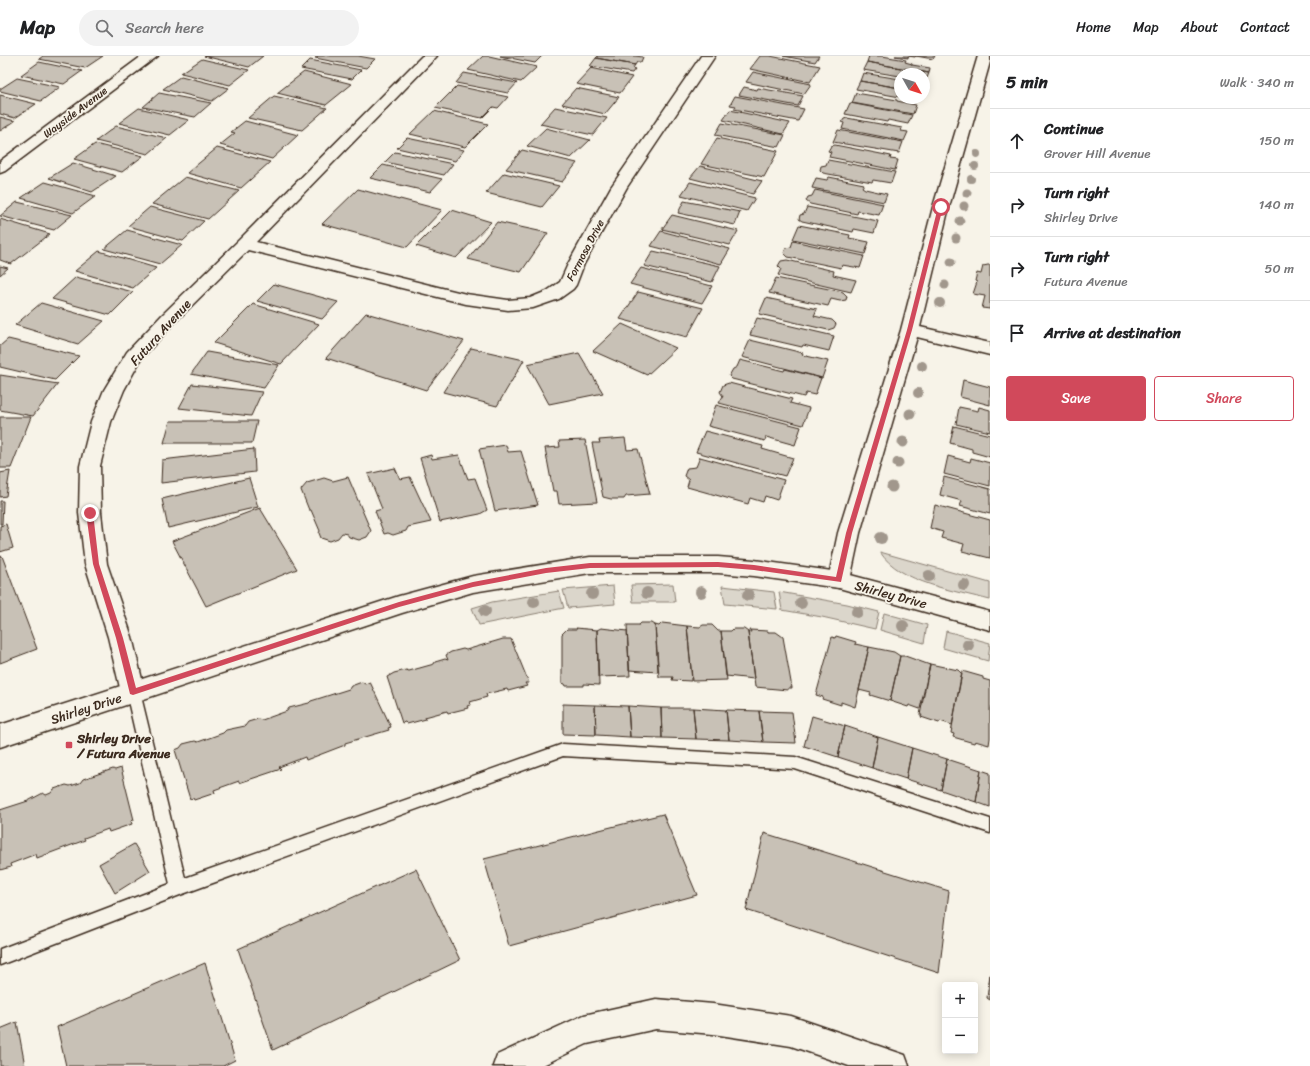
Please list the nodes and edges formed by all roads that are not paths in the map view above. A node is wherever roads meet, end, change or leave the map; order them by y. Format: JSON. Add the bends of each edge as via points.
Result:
{"nodes":[{"id":1,"x":151,"y":56,"type":"edge"},
{"id":2,"x":430,"y":56,"type":"edge"},
{"id":3,"x":708,"y":56,"type":"edge"},
{"id":4,"x":985,"y":56,"type":"edge"},
{"id":5,"x":2,"y":165,"type":"edge"},
{"id":6,"x":245,"y":244,"type":"junction"},
{"id":7,"x":910,"y":330,"type":"junction"},
{"id":8,"x":990,"y":349,"type":"edge"},
{"id":9,"x":839,"y":580,"type":"junction"},
{"id":10,"x":990,"y":622,"type":"edge"},
{"id":11,"x":133,"y":692,"type":"junction"},
{"id":12,"x":0,"y":736,"type":"edge"},
{"id":13,"x":990,"y":826,"type":"edge"},
{"id":14,"x":179,"y":888,"type":"junction"},
{"id":15,"x":0,"y":957,"type":"edge"},
{"id":16,"x":508,"y":1066,"type":"edge"},
{"id":17,"x":894,"y":1066,"type":"edge"}],
"edges":[{"from":1,"to":5,"type":"street","name":"Wayside Avenue"},
{"from":2,"to":6,"type":"street","name":"Futura Avenue"},
{"from":3,"to":6,"type":"street","name":"Formosa Drive","via":[[619,187],[567,285],[553,295],[532,303],[508,306],[466,300]]},
{"from":4,"to":7,"type":"street","via":[[941,207]]},
{"from":6,"to":11,"type":"street","name":"Futura Avenue","via":[[134,356],[114,390],[101,422],[90,466],[90,513],[96,564],[120,638]]},
{"from":7,"to":8,"type":"street"},
{"from":7,"to":9,"type":"street","via":[[849,533]]},
{"from":9,"to":10,"type":"street","name":"Shirley Drive"},
{"from":9,"to":11,"type":"street","name":"Shirley Drive","via":[[718,565],[590,565],[546,571],[473,584],[399,605]]},
{"from":11,"to":12,"type":"street","name":"Shirley Drive"},
{"from":11,"to":14,"type":"lane"},
{"from":13,"to":14,"type":"lane","via":[[795,763],[563,750]]},
{"from":14,"to":15,"type":"lane"},
{"from":16,"to":17,"type":"street","via":[[584,1030],[656,1014],[713,1019],[791,1031]]}]}
